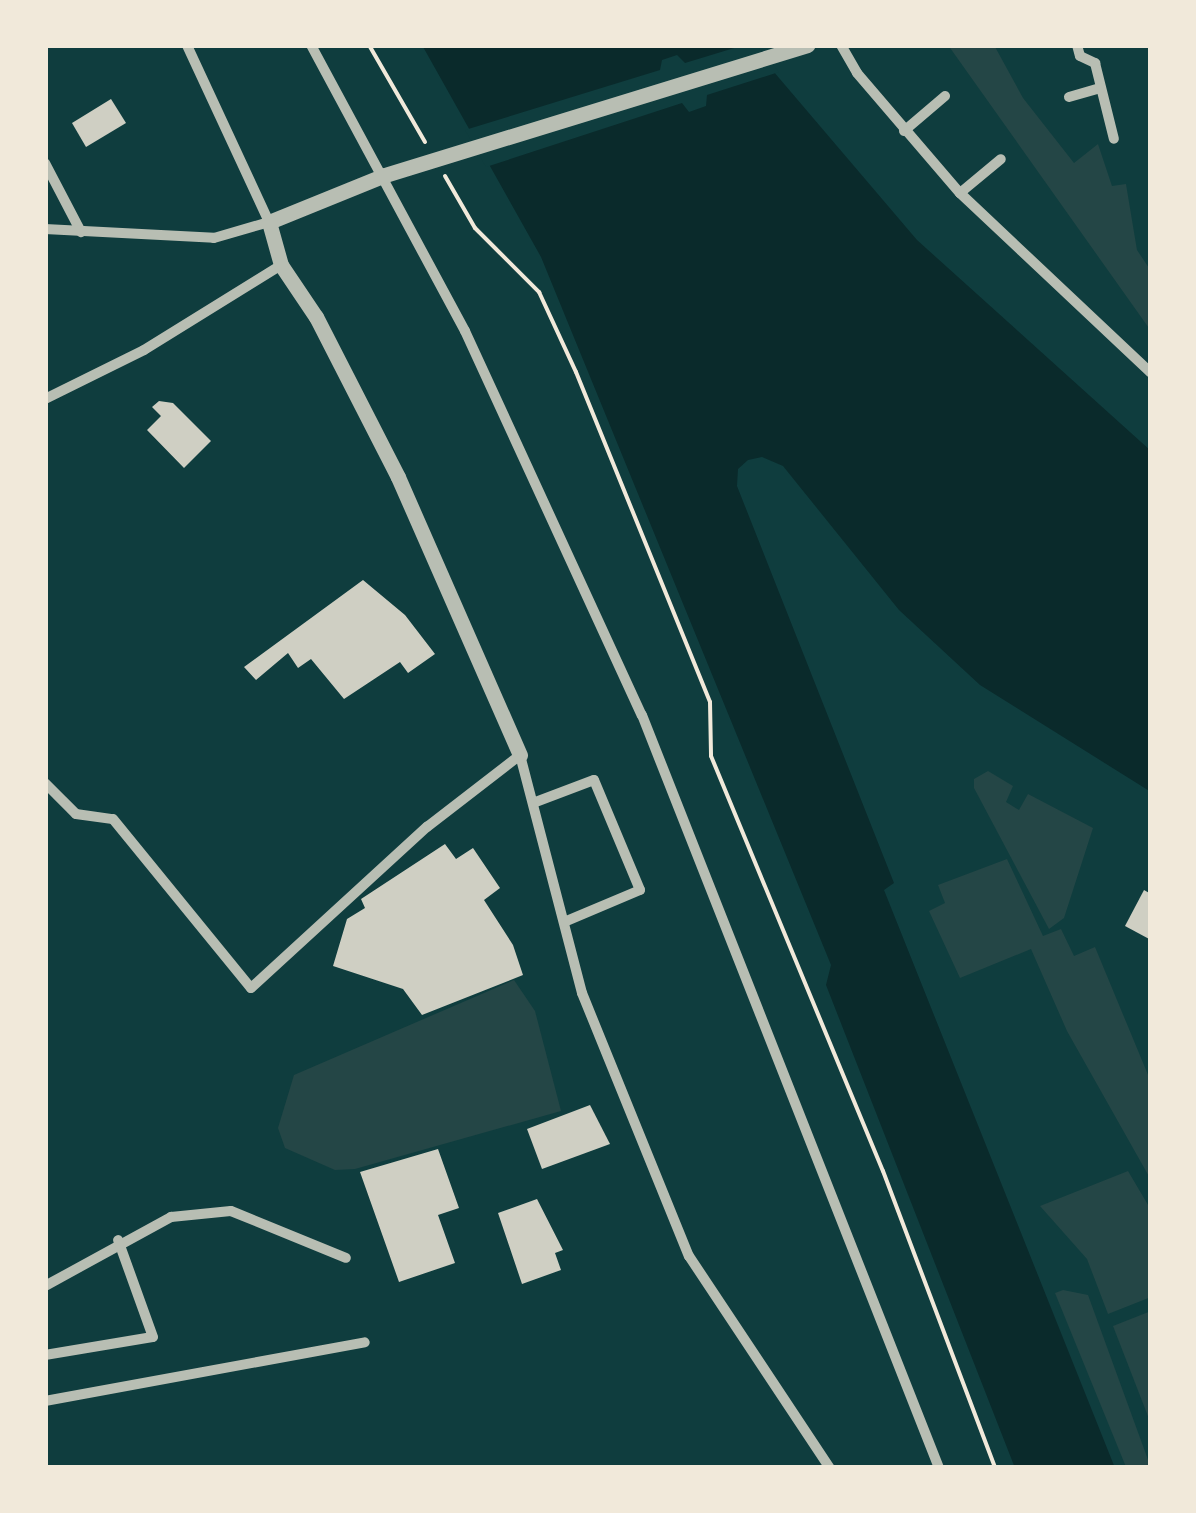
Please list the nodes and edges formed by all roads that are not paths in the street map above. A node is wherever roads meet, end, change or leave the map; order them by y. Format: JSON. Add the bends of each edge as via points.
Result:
{"nodes":[{"id":1,"x":187,"y":45,"type":"edge"},
{"id":2,"x":310,"y":45,"type":"edge"},
{"id":3,"x":808,"y":45,"type":"edge"},
{"id":4,"x":841,"y":45,"type":"edge"},
{"id":5,"x":1077,"y":45,"type":"edge"},
{"id":6,"x":1101,"y":88,"type":"junction"},
{"id":7,"x":945,"y":96,"type":"dead end"},
{"id":8,"x":1069,"y":98,"type":"dead end"},
{"id":9,"x":904,"y":131,"type":"junction"},
{"id":10,"x":1114,"y":139,"type":"dead end"},
{"id":11,"x":1001,"y":159,"type":"dead end"},
{"id":12,"x":45,"y":163,"type":"edge"},
{"id":13,"x":392,"y":173,"type":"junction"},
{"id":14,"x":960,"y":194,"type":"junction"},
{"id":15,"x":268,"y":222,"type":"junction"},
{"id":16,"x":45,"y":230,"type":"edge"},
{"id":17,"x":81,"y":232,"type":"junction"},
{"id":18,"x":281,"y":265,"type":"junction"},
{"id":19,"x":1151,"y":374,"type":"edge"},
{"id":20,"x":45,"y":399,"type":"edge"},
{"id":21,"x":520,"y":755,"type":"junction"},
{"id":22,"x":45,"y":783,"type":"edge"},
{"id":23,"x":533,"y":803,"type":"junction"},
{"id":24,"x":564,"y":922,"type":"junction"},
{"id":25,"x":118,"y":1240,"type":"junction"},
{"id":26,"x":346,"y":1258,"type":"dead end"},
{"id":27,"x":45,"y":1286,"type":"edge"},
{"id":28,"x":365,"y":1342,"type":"dead end"},
{"id":29,"x":45,"y":1355,"type":"edge"},
{"id":30,"x":45,"y":1401,"type":"edge"},
{"id":31,"x":830,"y":1468,"type":"edge"},
{"id":32,"x":939,"y":1468,"type":"edge"}],
"edges":[{"from":1,"to":15,"type":"street"},
{"from":2,"to":13,"type":"street"},
{"from":3,"to":13,"type":"street"},
{"from":4,"to":9,"type":"street"},
{"from":5,"to":6,"type":"street","via":[[1080,56],[1094,63]]},
{"from":6,"to":8,"type":"street"},
{"from":6,"to":10,"type":"street"},
{"from":7,"to":9,"type":"street"},
{"from":9,"to":14,"type":"street"},
{"from":11,"to":14,"type":"street"},
{"from":12,"to":17,"type":"street"},
{"from":13,"to":15,"type":"street"},
{"from":13,"to":32,"type":"street","via":[[642,715]]},
{"from":14,"to":19,"type":"street"},
{"from":15,"to":17,"type":"street","via":[[214,238]]},
{"from":15,"to":18,"type":"street"},
{"from":16,"to":17,"type":"street"},
{"from":18,"to":20,"type":"street","via":[[144,350]]},
{"from":18,"to":21,"type":"street","via":[[316,317],[398,477]]},
{"from":21,"to":22,"type":"street","via":[[428,827],[251,988],[113,819],[76,814]]},
{"from":21,"to":23,"type":"street"},
{"from":23,"to":24,"type":"street"},
{"from":23,"to":24,"type":"street","via":[[594,780],[640,890]]},
{"from":24,"to":31,"type":"street","via":[[582,993],[690,1256]]},
{"from":25,"to":26,"type":"street","via":[[171,1216],[232,1210]]},
{"from":25,"to":27,"type":"street"},
{"from":25,"to":29,"type":"street","via":[[153,1336]]},
{"from":28,"to":30,"type":"street"}]}
